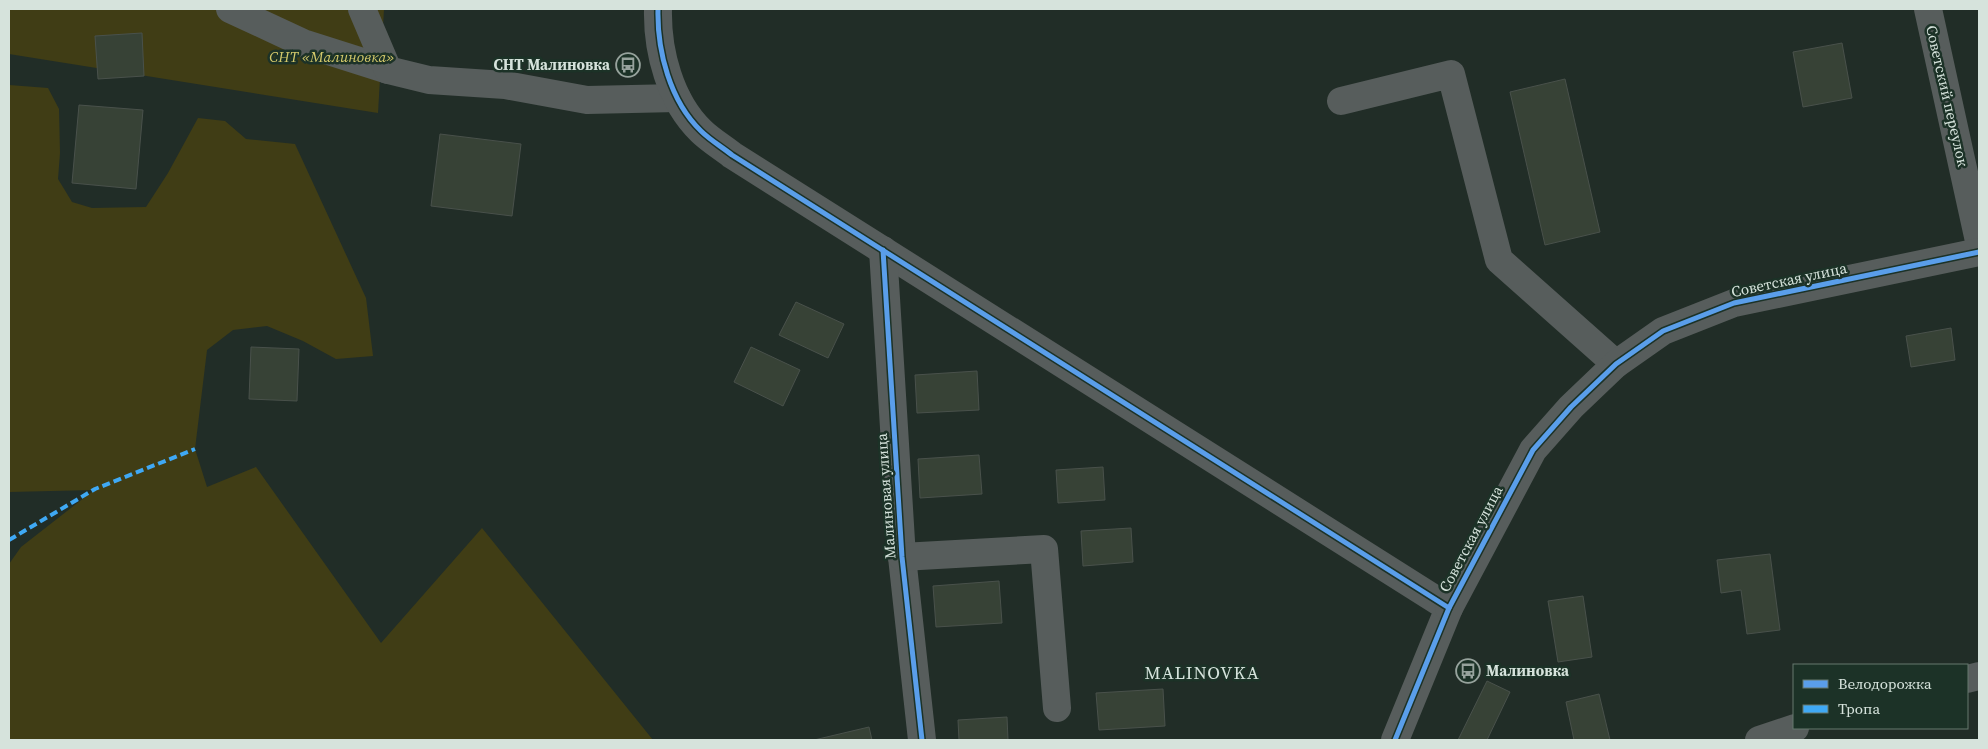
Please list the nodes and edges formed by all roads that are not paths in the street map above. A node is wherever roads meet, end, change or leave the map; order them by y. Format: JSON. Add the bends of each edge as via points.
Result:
{"nodes":[{"id":1,"x":230,"y":9,"type":"edge"},
{"id":2,"x":362,"y":9,"type":"edge"},
{"id":3,"x":658,"y":9,"type":"edge"},
{"id":4,"x":1928,"y":9,"type":"edge"},
{"id":5,"x":388,"y":70,"type":"junction"},
{"id":6,"x":677,"y":98,"type":"junction"},
{"id":7,"x":1341,"y":101,"type":"dead end"},
{"id":8,"x":1979,"y":241,"type":"edge"},
{"id":9,"x":883,"y":250,"type":"junction"},
{"id":10,"x":1979,"y":252,"type":"edge"},
{"id":11,"x":1616,"y":364,"type":"junction"},
{"id":12,"x":902,"y":557,"type":"junction"},
{"id":13,"x":1449,"y":608,"type":"junction"},
{"id":14,"x":1057,"y":708,"type":"dead end"},
{"id":15,"x":1793,"y":729,"type":"edge"},
{"id":16,"x":922,"y":740,"type":"edge"},
{"id":17,"x":1395,"y":740,"type":"edge"},
{"id":18,"x":1759,"y":740,"type":"edge"}],
"edges":[{"from":1,"to":5,"type":"street","via":[[302,43]]},
{"from":2,"to":5,"type":"street"},
{"from":3,"to":6,"type":"street","via":[[664,60]]},
{"from":4,"to":8,"type":"street","name":"Советский переулок"},
{"from":5,"to":6,"type":"street","via":[[428,80],[505,85],[587,100]]},
{"from":6,"to":9,"type":"street","via":[[700,130],[732,155]]},
{"from":7,"to":11,"type":"street","via":[[1451,74],[1499,260]]},
{"from":9,"to":12,"type":"street","name":"Малиновая улица"},
{"from":9,"to":13,"type":"street"},
{"from":10,"to":11,"type":"street","name":"Советская улица","via":[[1734,303],[1664,331]]},
{"from":11,"to":13,"type":"street","name":"Советская улица","via":[[1571,407],[1533,450]]},
{"from":12,"to":14,"type":"street","via":[[1044,549]]},
{"from":12,"to":16,"type":"street","name":"Малиновая улица"},
{"from":13,"to":17,"type":"street","name":"Советская улица"},
{"from":15,"to":18,"type":"street"}]}
